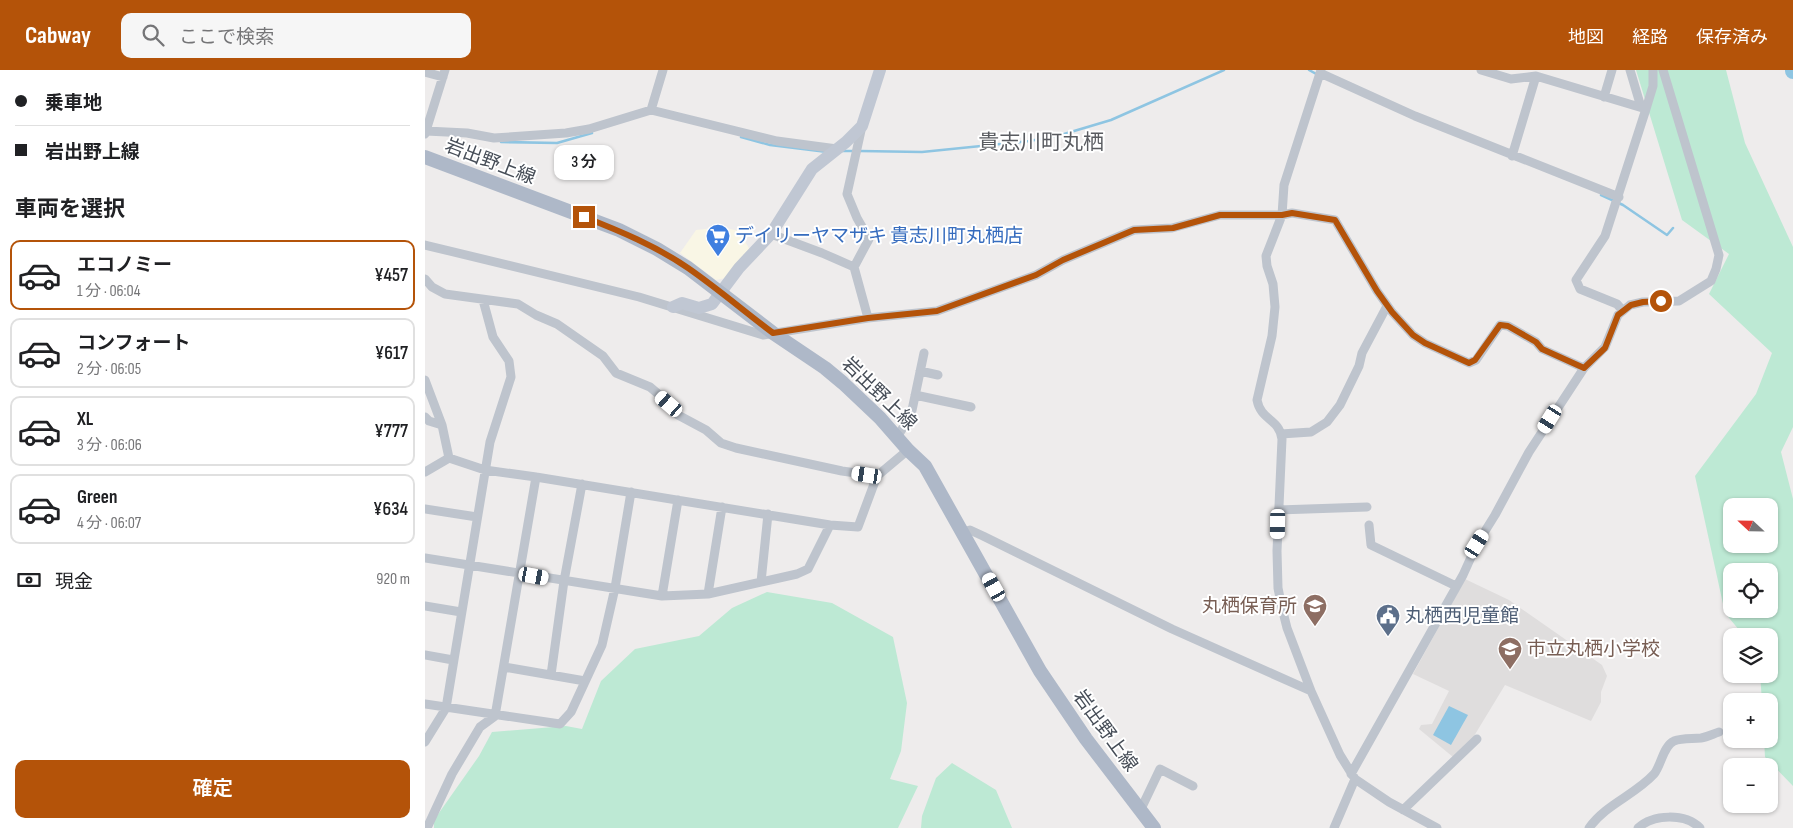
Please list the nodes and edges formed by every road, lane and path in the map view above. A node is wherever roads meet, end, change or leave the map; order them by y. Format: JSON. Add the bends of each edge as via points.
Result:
{"nodes":[{"id":1,"x":663,"y":70,"type":"edge"},
{"id":2,"x":880,"y":70,"type":"edge"},
{"id":3,"x":1481,"y":70,"type":"edge"},
{"id":4,"x":1612,"y":70,"type":"edge"},
{"id":5,"x":1630,"y":70,"type":"edge"},
{"id":6,"x":1653,"y":70,"type":"edge"},
{"id":7,"x":1663,"y":70,"type":"edge"},
{"id":8,"x":1321,"y":71,"type":"edge"},
{"id":9,"x":425,"y":72,"type":"edge"},
{"id":10,"x":444,"y":74,"type":"edge"},
{"id":11,"x":1536,"y":76,"type":"junction"},
{"id":12,"x":1604,"y":97,"type":"junction"},
{"id":13,"x":1643,"y":108,"type":"junction"},
{"id":14,"x":651,"y":110,"type":"junction"},
{"id":15,"x":862,"y":126,"type":"junction"},
{"id":16,"x":425,"y":132,"type":"edge"},
{"id":17,"x":837,"y":149,"type":"junction"},
{"id":18,"x":1512,"y":156,"type":"junction"},
{"id":19,"x":425,"y":157,"type":"edge"},
{"id":20,"x":1619,"y":197,"type":"junction"},
{"id":21,"x":1282,"y":215,"type":"junction"},
{"id":22,"x":771,"y":234,"type":"junction"},
{"id":23,"x":425,"y":244,"type":"edge"},
{"id":24,"x":853,"y":267,"type":"junction"},
{"id":25,"x":425,"y":279,"type":"edge"},
{"id":26,"x":720,"y":292,"type":"junction"},
{"id":27,"x":483,"y":300,"type":"junction"},
{"id":28,"x":1387,"y":306,"type":"junction"},
{"id":29,"x":673,"y":308,"type":"junction"},
{"id":30,"x":1623,"y":311,"type":"junction"},
{"id":31,"x":868,"y":318,"type":"junction"},
{"id":32,"x":773,"y":333,"type":"junction"},
{"id":33,"x":924,"y":353,"type":"dead end"},
{"id":34,"x":1584,"y":368,"type":"junction"},
{"id":35,"x":920,"y":371,"type":"junction"},
{"id":36,"x":938,"y":375,"type":"dead end"},
{"id":37,"x":425,"y":380,"type":"edge"},
{"id":38,"x":915,"y":395,"type":"junction"},
{"id":39,"x":971,"y":407,"type":"dead end"},
{"id":40,"x":425,"y":417,"type":"edge"},
{"id":41,"x":441,"y":425,"type":"junction"},
{"id":42,"x":1281,"y":434,"type":"junction"},
{"id":43,"x":897,"y":437,"type":"junction"},
{"id":44,"x":908,"y":450,"type":"junction"},
{"id":45,"x":449,"y":458,"type":"junction"},
{"id":46,"x":485,"y":470,"type":"junction"},
{"id":47,"x":425,"y":472,"type":"edge"},
{"id":48,"x":877,"y":476,"type":"junction"},
{"id":49,"x":536,"y":477,"type":"junction"},
{"id":50,"x":582,"y":484,"type":"junction"},
{"id":51,"x":631,"y":492,"type":"junction"},
{"id":52,"x":678,"y":500,"type":"junction"},
{"id":53,"x":722,"y":507,"type":"junction"},
{"id":54,"x":1367,"y":507,"type":"dead end"},
{"id":55,"x":425,"y":509,"type":"edge"},
{"id":56,"x":1278,"y":510,"type":"junction"},
{"id":57,"x":768,"y":514,"type":"junction"},
{"id":58,"x":477,"y":517,"type":"junction"},
{"id":59,"x":830,"y":525,"type":"junction"},
{"id":60,"x":1369,"y":525,"type":"dead end"},
{"id":61,"x":962,"y":532,"type":"junction"},
{"id":62,"x":425,"y":558,"type":"edge"},
{"id":63,"x":468,"y":565,"type":"junction"},
{"id":64,"x":519,"y":573,"type":"junction"},
{"id":65,"x":564,"y":581,"type":"junction"},
{"id":66,"x":761,"y":582,"type":"junction"},
{"id":67,"x":1456,"y":586,"type":"junction"},
{"id":68,"x":615,"y":588,"type":"junction"},
{"id":69,"x":708,"y":594,"type":"junction"},
{"id":70,"x":662,"y":596,"type":"junction"},
{"id":71,"x":425,"y":606,"type":"edge"},
{"id":72,"x":461,"y":612,"type":"junction"},
{"id":73,"x":425,"y":655,"type":"edge"},
{"id":74,"x":453,"y":660,"type":"junction"},
{"id":75,"x":504,"y":667,"type":"junction"},
{"id":76,"x":551,"y":675,"type":"junction"},
{"id":77,"x":585,"y":681,"type":"junction"},
{"id":78,"x":1311,"y":691,"type":"junction"},
{"id":79,"x":425,"y":704,"type":"edge"},
{"id":80,"x":446,"y":708,"type":"junction"},
{"id":81,"x":495,"y":716,"type":"junction"},
{"id":82,"x":428,"y":731,"type":"edge"},
{"id":83,"x":1719,"y":732,"type":"dead end"},
{"id":84,"x":1477,"y":739,"type":"dead end"},
{"id":85,"x":425,"y":742,"type":"edge"},
{"id":86,"x":1353,"y":777,"type":"junction"},
{"id":87,"x":1193,"y":786,"type":"dead end"},
{"id":88,"x":1140,"y":810,"type":"junction"},
{"id":89,"x":1403,"y":810,"type":"junction"},
{"id":90,"x":1424,"y":825,"type":"edge"},
{"id":91,"x":427,"y":828,"type":"edge"},
{"id":92,"x":1154,"y":828,"type":"edge"},
{"id":93,"x":1334,"y":828,"type":"edge"},
{"id":94,"x":1437,"y":828,"type":"edge"},
{"id":95,"x":1589,"y":828,"type":"edge"},
{"id":96,"x":1638,"y":828,"type":"edge"},
{"id":97,"x":1700,"y":828,"type":"edge"}],
"edges":[{"from":1,"to":14,"type":"street"},
{"from":2,"to":15,"type":"street"},
{"from":3,"to":11,"type":"street","via":[[1511,78]]},
{"from":4,"to":12,"type":"street"},
{"from":5,"to":13,"type":"street"},
{"from":6,"to":13,"type":"street","via":[[1653,86]]},
{"from":7,"to":30,"type":"street","via":[[1719,255],[1711,281],[1679,301],[1643,302]]},
{"from":8,"to":18,"type":"street","via":[[1415,116]]},
{"from":8,"to":21,"type":"street","via":[[1284,185]]},
{"from":9,"to":10,"type":"street"},
{"from":10,"to":16,"type":"street"},
{"from":11,"to":12,"type":"street"},
{"from":11,"to":18,"type":"street"},
{"from":12,"to":13,"type":"street"},
{"from":13,"to":20,"type":"street"},
{"from":14,"to":16,"type":"street","via":[[566,133],[494,138],[467,133]]},
{"from":14,"to":17,"type":"street","via":[[777,141]]},
{"from":15,"to":17,"type":"street"},
{"from":15,"to":24,"type":"street","via":[[847,194],[869,239]]},
{"from":17,"to":22,"type":"street","via":[[812,169]]},
{"from":18,"to":20,"type":"street"},
{"from":19,"to":26,"type":"main road","name":"岩出野上線","via":[[619,230],[688,268]]},
{"from":20,"to":30,"type":"street","via":[[1605,236],[1576,280],[1580,289],[1617,304]]},
{"from":21,"to":28,"type":"street","via":[[1292,213],[1335,220]]},
{"from":21,"to":31,"type":"street","via":[[1220,215],[1173,228],[1134,230],[1036,275],[937,311]]},
{"from":21,"to":42,"type":"street","via":[[1266,256],[1275,307],[1272,336],[1257,400],[1259,409],[1280,429]]},
{"from":22,"to":24,"type":"street"},
{"from":22,"to":26,"type":"street"},
{"from":23,"to":29,"type":"street"},
{"from":24,"to":31,"type":"street"},
{"from":25,"to":27,"type":"street","via":[[445,294]]},
{"from":26,"to":29,"type":"street","via":[[712,304],[699,308],[681,303]]},
{"from":26,"to":32,"type":"main road","name":"岩出野上線"},
{"from":27,"to":46,"type":"street","via":[[493,337],[509,361],[511,376],[489,442]]},
{"from":27,"to":48,"type":"street","via":[[518,304],[557,324],[603,356],[616,373],[650,387],[678,415],[706,430],[721,443],[841,471]]},
{"from":28,"to":34,"type":"street","via":[[1413,335],[1469,363],[1475,360],[1500,325],[1508,326],[1542,349]]},
{"from":28,"to":42,"type":"street","via":[[1339,405],[1327,422],[1311,432]]},
{"from":29,"to":32,"type":"street","via":[[763,335]]},
{"from":30,"to":34,"type":"street","via":[[1618,315],[1605,348]]},
{"from":31,"to":32,"type":"street"},
{"from":32,"to":43,"type":"main road","name":"岩出野上線","via":[[843,383]]},
{"from":33,"to":35,"type":"street"},
{"from":34,"to":67,"type":"street","via":[[1529,452]]},
{"from":35,"to":36,"type":"street"},
{"from":35,"to":38,"type":"street"},
{"from":37,"to":41,"type":"street"},
{"from":38,"to":39,"type":"street"},
{"from":38,"to":43,"type":"street","via":[[911,415]]},
{"from":40,"to":41,"type":"street"},
{"from":41,"to":45,"type":"street"},
{"from":42,"to":56,"type":"street"},
{"from":43,"to":44,"type":"main road","name":"岩出野上線"},
{"from":44,"to":48,"type":"street"},
{"from":44,"to":61,"type":"main road","name":"岩出野上線","via":[[925,466]]},
{"from":45,"to":46,"type":"street"},
{"from":45,"to":47,"type":"street"},
{"from":46,"to":49,"type":"street"},
{"from":46,"to":58,"type":"street"},
{"from":48,"to":59,"type":"street","via":[[858,527]]},
{"from":49,"to":50,"type":"street"},
{"from":49,"to":64,"type":"street"},
{"from":50,"to":51,"type":"street"},
{"from":50,"to":65,"type":"street"},
{"from":51,"to":52,"type":"street"},
{"from":51,"to":68,"type":"street"},
{"from":52,"to":53,"type":"street"},
{"from":52,"to":70,"type":"street"},
{"from":53,"to":57,"type":"street"},
{"from":53,"to":69,"type":"street"},
{"from":54,"to":56,"type":"street"},
{"from":55,"to":58,"type":"street"},
{"from":56,"to":78,"type":"street","via":[[1278,588],[1287,628]]},
{"from":57,"to":59,"type":"street"},
{"from":57,"to":66,"type":"street"},
{"from":58,"to":63,"type":"street"},
{"from":59,"to":66,"type":"street","via":[[808,569]]},
{"from":60,"to":67,"type":"street","via":[[1371,545]]},
{"from":61,"to":78,"type":"street","via":[[970,530],[1172,629]]},
{"from":61,"to":88,"type":"main road","name":"岩出野上線","via":[[1040,672]]},
{"from":62,"to":63,"type":"street"},
{"from":63,"to":64,"type":"street"},
{"from":63,"to":72,"type":"street"},
{"from":64,"to":65,"type":"street"},
{"from":64,"to":75,"type":"street"},
{"from":65,"to":68,"type":"street"},
{"from":65,"to":76,"type":"street"},
{"from":66,"to":69,"type":"street"},
{"from":67,"to":86,"type":"street"},
{"from":68,"to":70,"type":"street"},
{"from":68,"to":77,"type":"street","via":[[602,645]]},
{"from":69,"to":70,"type":"street"},
{"from":71,"to":72,"type":"street"},
{"from":72,"to":74,"type":"street"},
{"from":73,"to":74,"type":"street"},
{"from":74,"to":80,"type":"street"},
{"from":75,"to":76,"type":"street"},
{"from":75,"to":81,"type":"street"},
{"from":76,"to":77,"type":"street"},
{"from":77,"to":81,"type":"street","via":[[571,712],[560,724]]},
{"from":78,"to":86,"type":"street","via":[[1339,755]]},
{"from":79,"to":80,"type":"street"},
{"from":80,"to":81,"type":"street"},
{"from":80,"to":82,"type":"street"},
{"from":81,"to":91,"type":"street","via":[[480,727],[452,774]]},
{"from":82,"to":85,"type":"street"},
{"from":83,"to":95,"type":"street","via":[[1673,742],[1655,773],[1607,809]]},
{"from":84,"to":89,"type":"street"},
{"from":86,"to":89,"type":"street"},
{"from":86,"to":93,"type":"street"},
{"from":87,"to":88,"type":"street","via":[[1160,770]]},
{"from":88,"to":92,"type":"main road","name":"岩出野上線"},
{"from":89,"to":90,"type":"street"},
{"from":90,"to":94,"type":"street"},
{"from":96,"to":97,"type":"street","via":[[1662,817],[1694,822]]}]}
